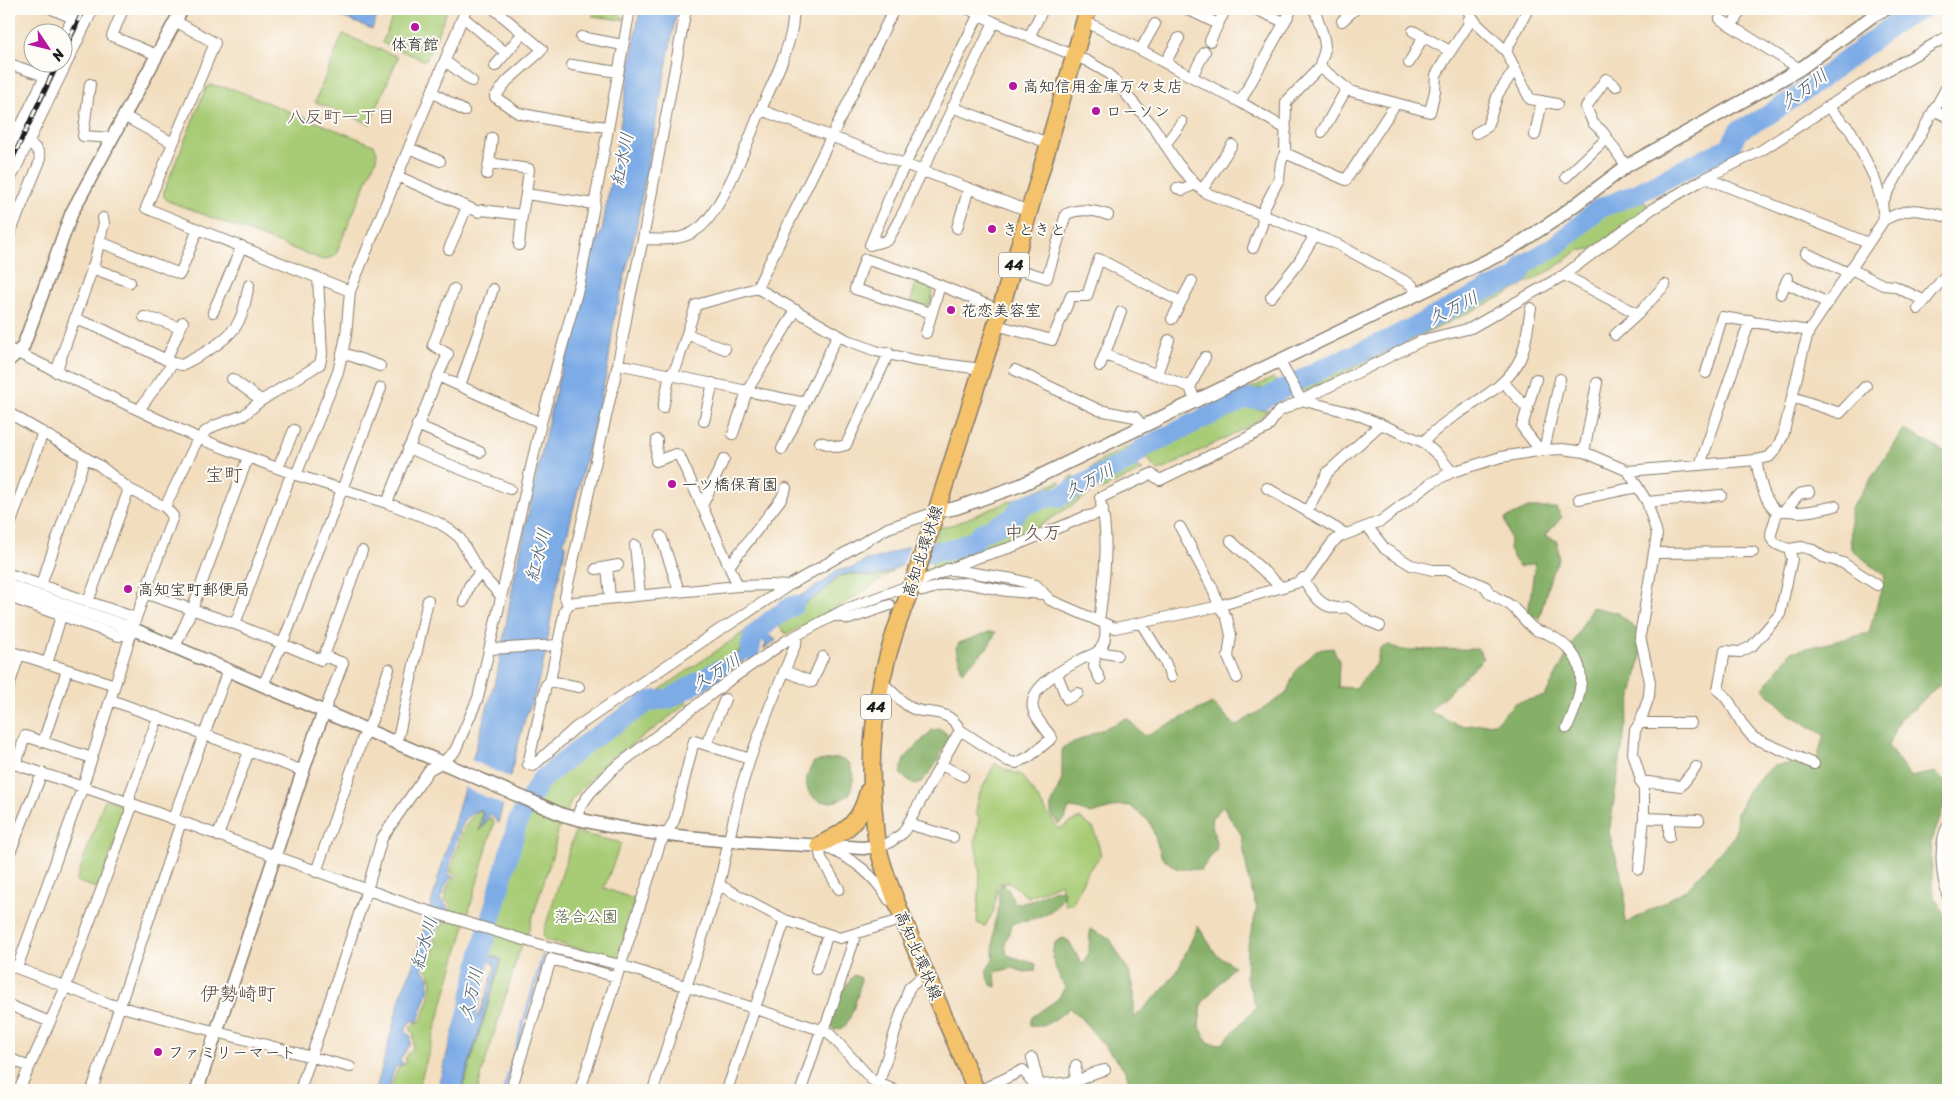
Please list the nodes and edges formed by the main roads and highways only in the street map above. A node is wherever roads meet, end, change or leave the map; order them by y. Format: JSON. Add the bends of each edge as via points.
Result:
{"nodes":[{"id":1,"x":1086,"y":15,"type":"edge"},
{"id":2,"x":871,"y":777,"type":"junction"},
{"id":3,"x":819,"y":845,"type":"road end"},
{"id":4,"x":976,"y":1090,"type":"edge"}],
"edges":[{"from":1,"to":2,"type":"main road","name":"高知北環状線","number":"44","via":[[1013,268],[935,516],[918,583],[902,610],[881,682],[873,728]]},
{"from":2,"to":3,"type":"main road","via":[[862,809],[854,823],[846,831]]},
{"from":2,"to":4,"type":"main road","name":"高知北環状線","number":"44","via":[[878,846],[887,877]]}]}
